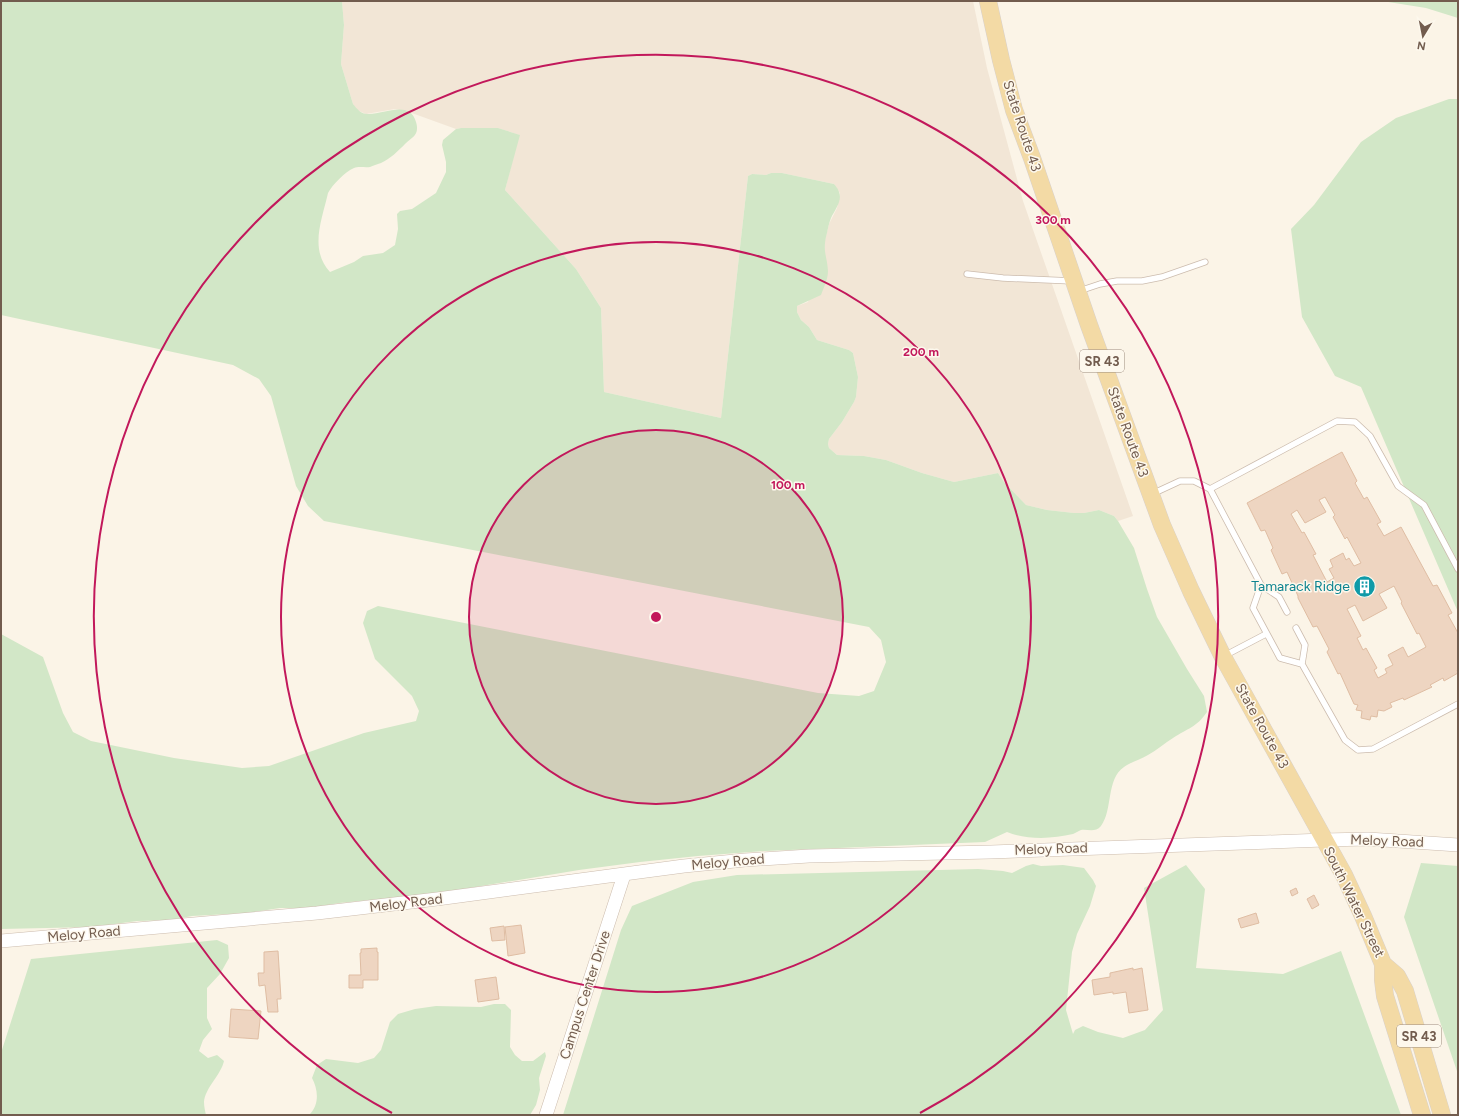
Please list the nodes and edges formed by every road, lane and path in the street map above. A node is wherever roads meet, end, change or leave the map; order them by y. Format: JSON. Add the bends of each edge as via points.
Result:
{"nodes":[{"id":1,"x":988,"y":1,"type":"edge"},
{"id":2,"x":1205,"y":262,"type":"dead end"},
{"id":3,"x":967,"y":274,"type":"dead end"},
{"id":4,"x":1076,"y":287,"type":"junction"},
{"id":5,"x":1210,"y":489,"type":"junction"},
{"id":6,"x":1151,"y":494,"type":"junction"},
{"id":7,"x":1458,"y":569,"type":"edge"},
{"id":8,"x":1261,"y":585,"type":"junction"},
{"id":9,"x":1287,"y":612,"type":"dead end"},
{"id":10,"x":1296,"y":628,"type":"dead end"},
{"id":11,"x":1266,"y":634,"type":"junction"},
{"id":12,"x":1223,"y":657,"type":"junction"},
{"id":13,"x":1302,"y":664,"type":"junction"},
{"id":14,"x":1458,"y":704,"type":"edge"},
{"id":15,"x":1324,"y":840,"type":"junction"},
{"id":16,"x":1458,"y":845,"type":"edge"},
{"id":17,"x":624,"y":875,"type":"junction"},
{"id":18,"x":1,"y":941,"type":"edge"},
{"id":19,"x":1383,"y":964,"type":"junction"},
{"id":20,"x":546,"y":1115,"type":"edge"},
{"id":21,"x":1422,"y":1115,"type":"edge"},
{"id":22,"x":1442,"y":1115,"type":"edge"}],
"edges":[{"from":1,"to":4,"type":"main road","name":"State Route 43","number":"SR 43","via":[[1014,110]]},
{"from":2,"to":4,"type":"lane","via":[[1142,281],[1117,281]]},
{"from":3,"to":4,"type":"lane"},
{"from":4,"to":6,"type":"main road","name":"State Route 43","number":"SR 43"},
{"from":5,"to":6,"type":"lane","via":[[1194,481],[1180,481]]},
{"from":5,"to":7,"type":"lane","via":[[1337,421],[1355,422],[1370,436],[1398,486],[1424,505]]},
{"from":5,"to":8,"type":"lane"},
{"from":6,"to":12,"type":"main road","name":"State Route 43","number":"SR 43","via":[[1190,592]]},
{"from":8,"to":9,"type":"lane","via":[[1279,597]]},
{"from":8,"to":11,"type":"lane","via":[[1253,608]]},
{"from":10,"to":13,"type":"lane","via":[[1305,645]]},
{"from":11,"to":12,"type":"lane"},
{"from":11,"to":13,"type":"lane","via":[[1280,658]]},
{"from":12,"to":15,"type":"main road","name":"State Route 43","number":"SR 43"},
{"from":13,"to":14,"type":"lane","via":[[1345,740],[1358,750],[1373,749]]},
{"from":15,"to":16,"type":"street","name":"Meloy Road","via":[[1368,839]]},
{"from":15,"to":17,"type":"street","name":"Meloy Road","via":[[809,856],[684,866]]},
{"from":15,"to":19,"type":"main road","name":"South Water Street","number":"SR 43","via":[[1350,888]]},
{"from":17,"to":18,"type":"street","name":"Meloy Road","via":[[317,913]]},
{"from":17,"to":20,"type":"street","name":"Campus Center Drive"},
{"from":19,"to":21,"type":"main road","name":"South Water Street","number":"SR 43","via":[[1385,996]]},
{"from":19,"to":22,"type":"main road","name":"South Water Street","number":"SR 43","via":[[1397,976],[1405,991]]}]}
